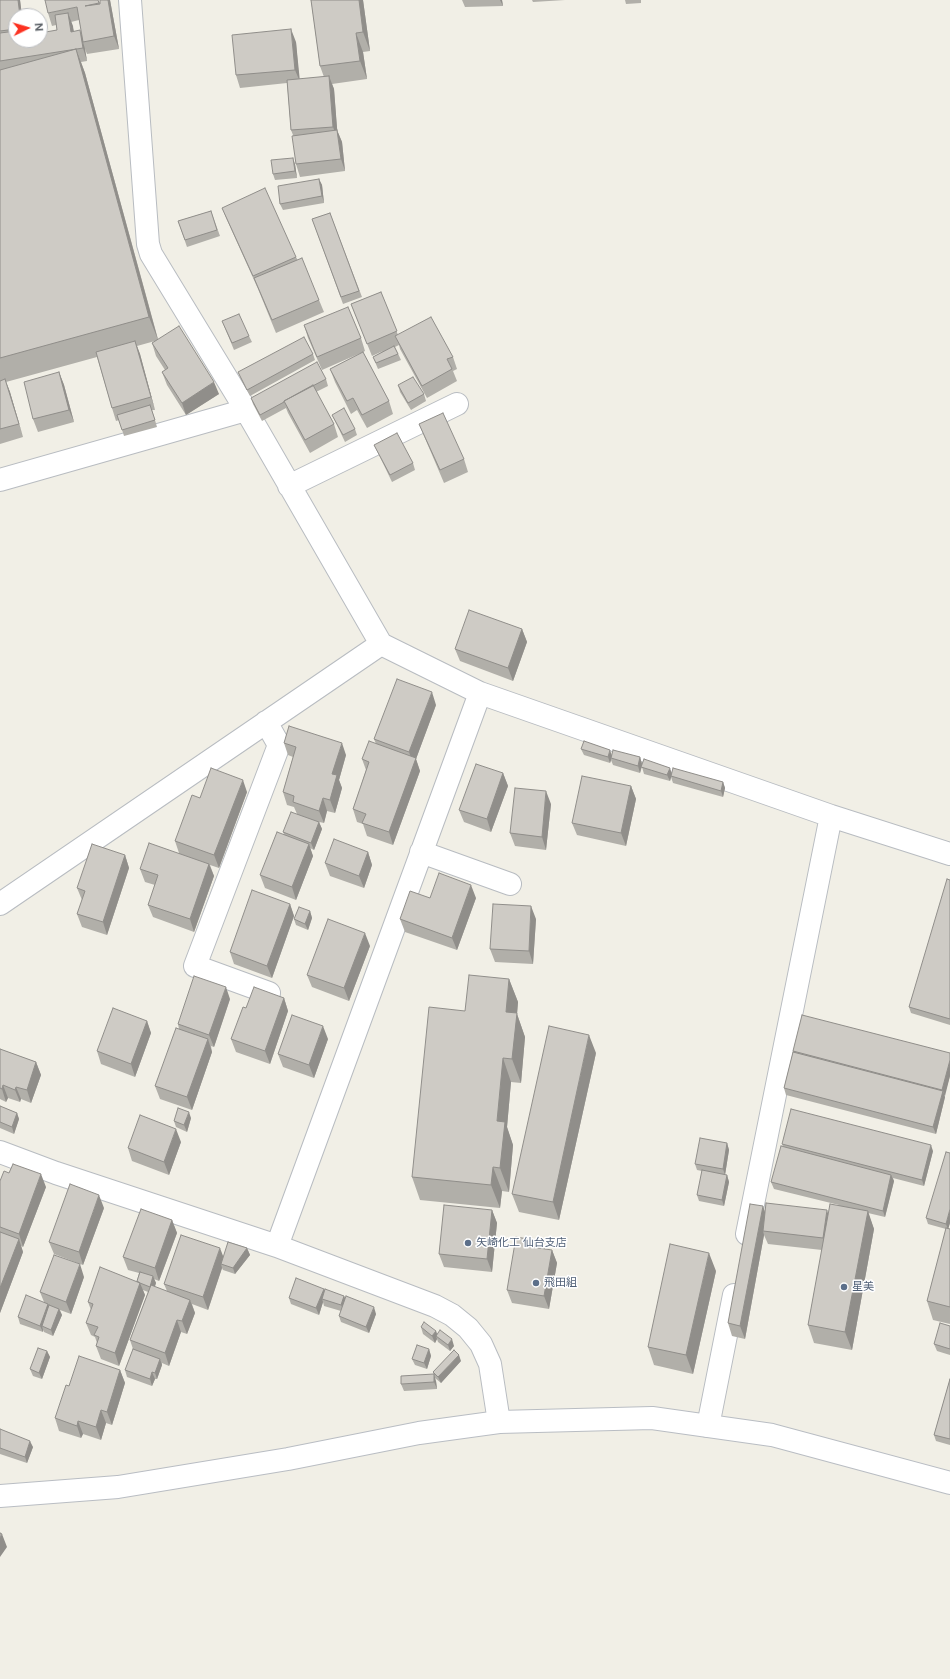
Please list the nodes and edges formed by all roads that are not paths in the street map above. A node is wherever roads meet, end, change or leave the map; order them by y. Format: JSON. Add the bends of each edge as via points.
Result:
{"nodes":[{"id":1,"x":130,"y":0,"type":"edge"},
{"id":2,"x":457,"y":404,"type":"dead end"},
{"id":3,"x":246,"y":410,"type":"junction"},
{"id":4,"x":0,"y":480,"type":"edge"},
{"id":5,"x":289,"y":486,"type":"junction"},
{"id":6,"x":381,"y":644,"type":"junction"},
{"id":7,"x":480,"y":693,"type":"junction"},
{"id":8,"x":266,"y":722,"type":"junction"},
{"id":9,"x":831,"y":816,"type":"junction"},
{"id":10,"x":421,"y":852,"type":"junction"},
{"id":11,"x":950,"y":854,"type":"edge"},
{"id":12,"x":510,"y":884,"type":"dead end"},
{"id":13,"x":0,"y":904,"type":"edge"},
{"id":14,"x":269,"y":993,"type":"edge"},
{"id":15,"x":0,"y":1152,"type":"edge"},
{"id":16,"x":276,"y":1246,"type":"junction"},
{"id":17,"x":499,"y":1422,"type":"junction"},
{"id":18,"x":708,"y":1426,"type":"junction"},
{"id":19,"x":950,"y":1483,"type":"edge"},
{"id":20,"x":0,"y":1496,"type":"edge"}],
"edges":[{"from":1,"to":3,"type":"street","via":[[148,244],[151,254]]},
{"from":2,"to":5,"type":"street"},
{"from":3,"to":4,"type":"street"},
{"from":3,"to":5,"type":"street"},
{"from":5,"to":6,"type":"street"},
{"from":6,"to":7,"type":"street"},
{"from":6,"to":8,"type":"street"},
{"from":7,"to":9,"type":"street"},
{"from":7,"to":10,"type":"street"},
{"from":8,"to":13,"type":"street"},
{"from":8,"to":14,"type":"street","via":[[279,745],[195,966]]},
{"from":9,"to":11,"type":"street"},
{"from":9,"to":18,"type":"street"},
{"from":10,"to":12,"type":"street"},
{"from":10,"to":16,"type":"street"},
{"from":15,"to":16,"type":"street"},
{"from":16,"to":17,"type":"street","via":[[435,1306],[452,1315],[468,1328],[481,1344],[490,1364]]},
{"from":17,"to":18,"type":"street","via":[[652,1418]]},
{"from":17,"to":20,"type":"street","via":[[419,1433],[288,1459],[118,1487]]},
{"from":18,"to":19,"type":"street","via":[[772,1435]]}]}
